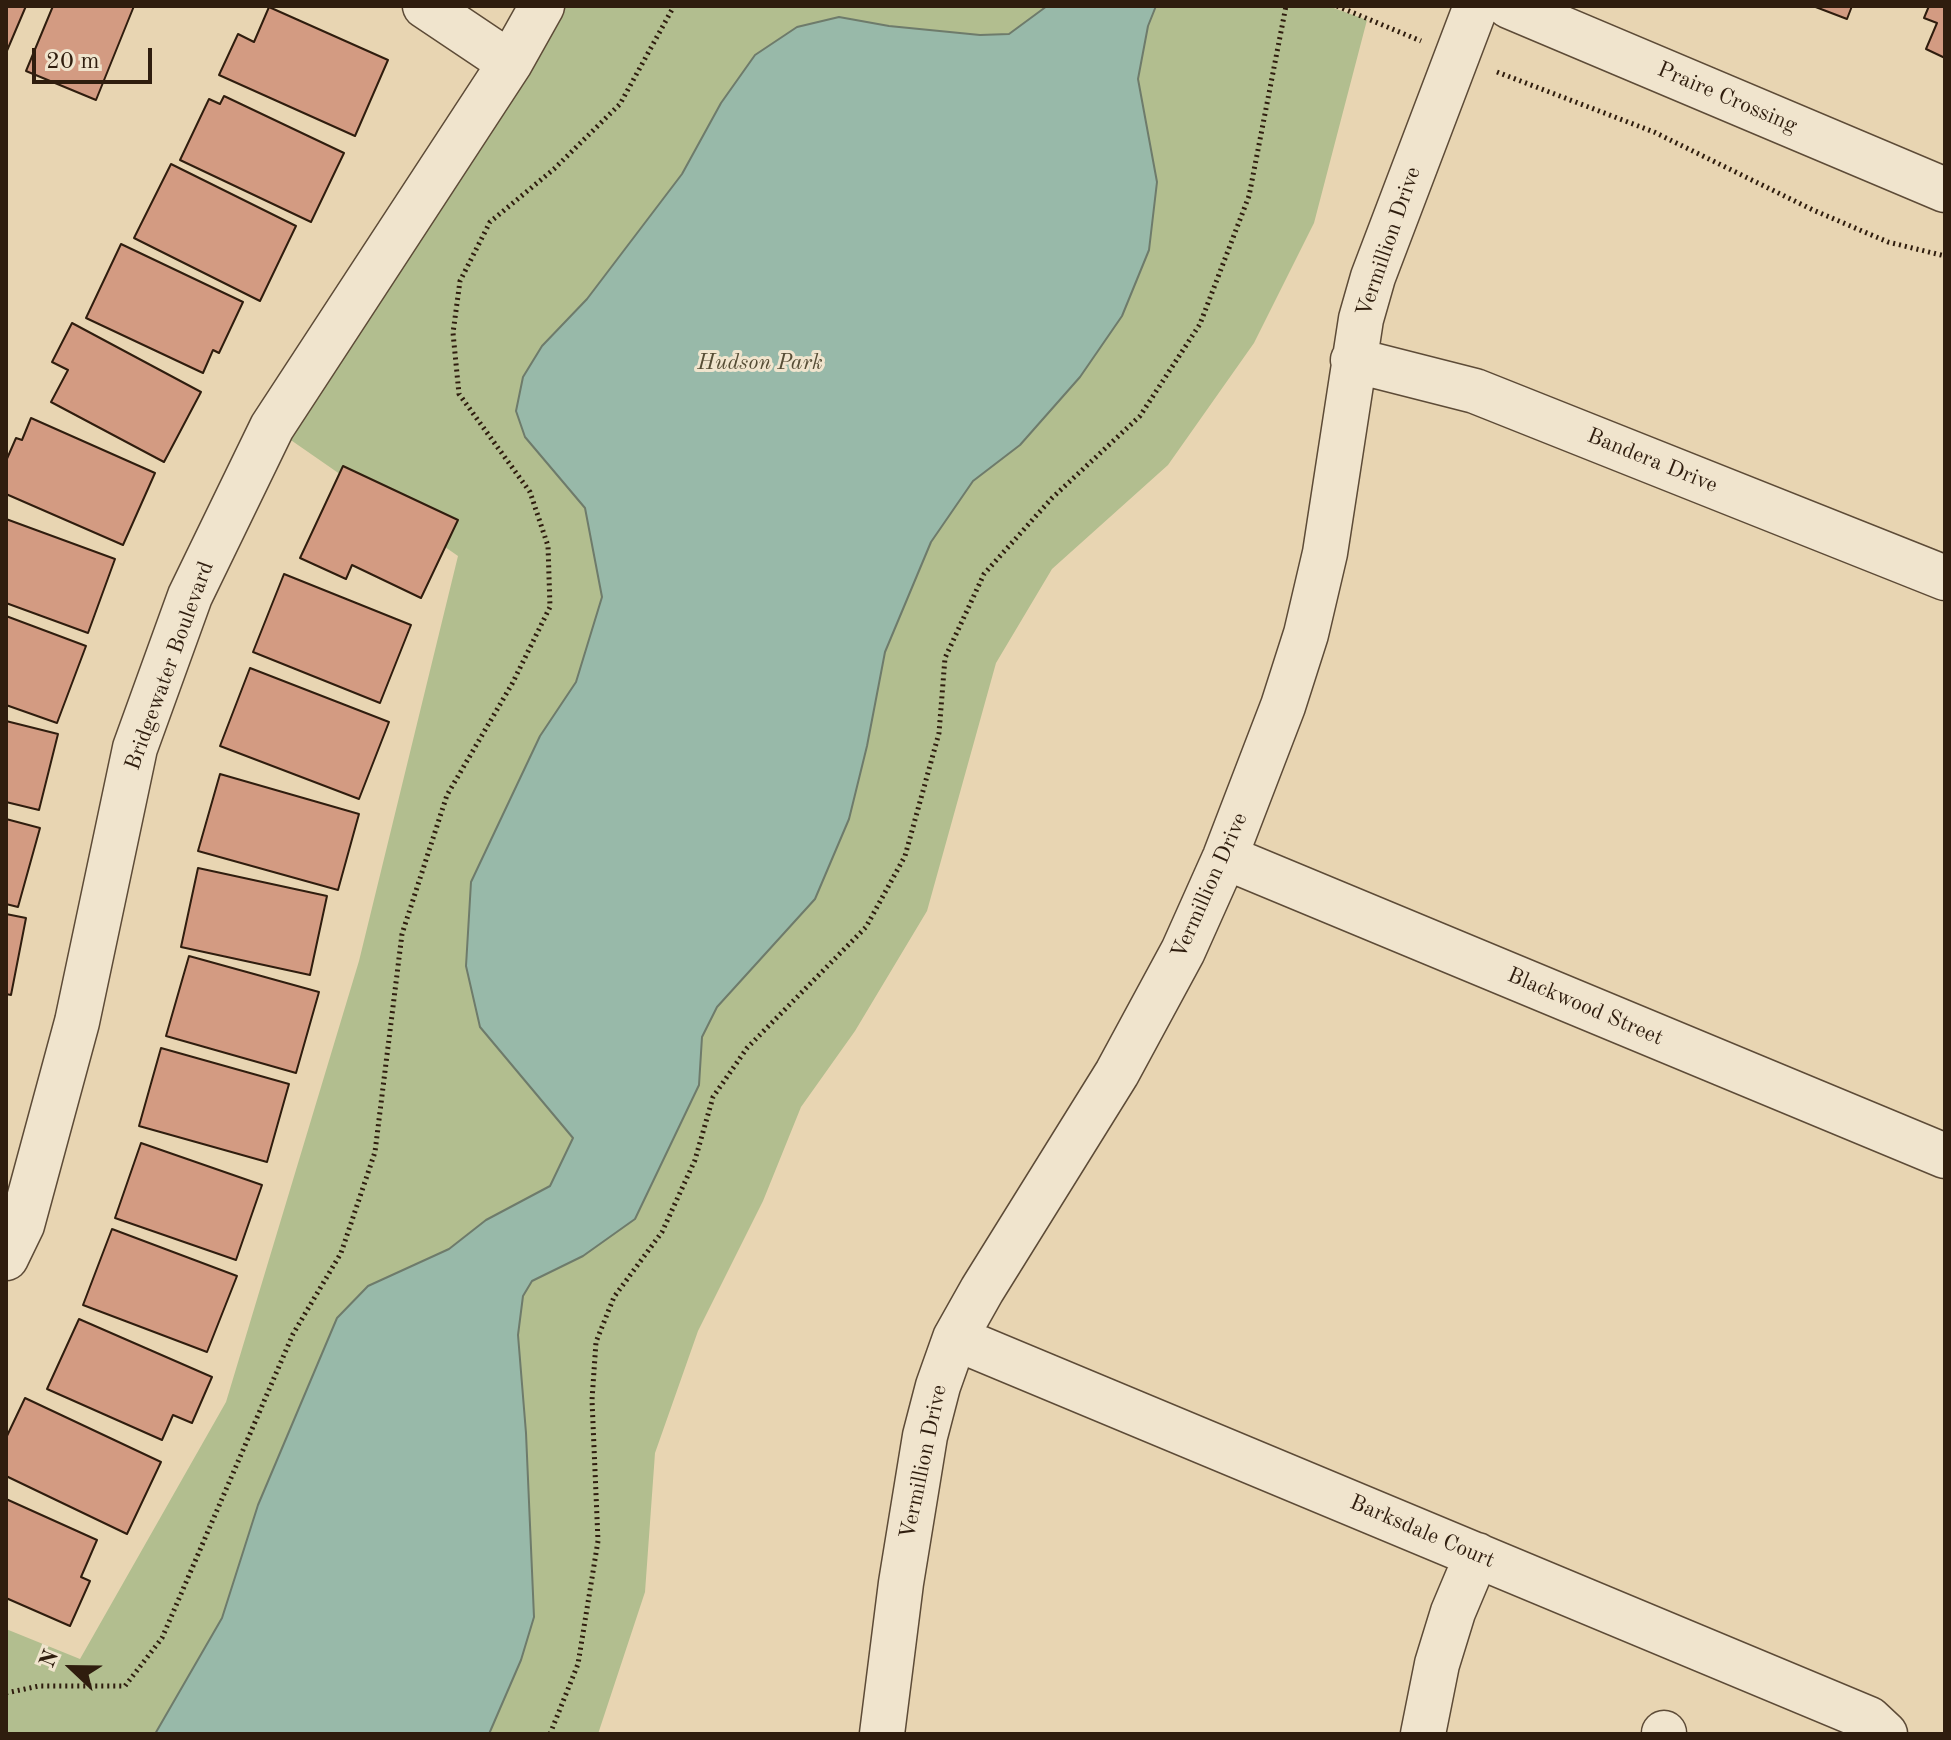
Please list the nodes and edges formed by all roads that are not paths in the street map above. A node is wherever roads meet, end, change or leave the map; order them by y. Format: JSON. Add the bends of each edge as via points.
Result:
{"nodes":[{"id":1,"x":425,"y":6,"type":"edge"},
{"id":2,"x":542,"y":6,"type":"edge"},
{"id":3,"x":1476,"y":6,"type":"edge"},
{"id":4,"x":1509,"y":6,"type":"edge"},
{"id":5,"x":510,"y":63,"type":"junction"},
{"id":6,"x":1945,"y":190,"type":"edge"},
{"id":7,"x":1353,"y":360,"type":"junction"},
{"id":8,"x":1945,"y":578,"type":"edge"},
{"id":9,"x":1225,"y":857,"type":"junction"},
{"id":10,"x":1945,"y":1156,"type":"edge"},
{"id":11,"x":11,"y":1233,"type":"edge"},
{"id":12,"x":955,"y":1338,"type":"junction"},
{"id":13,"x":1477,"y":1555,"type":"junction"},
{"id":14,"x":882,"y":1734,"type":"edge"},
{"id":15,"x":1423,"y":1734,"type":"edge"},
{"id":16,"x":1885,"y":1734,"type":"edge"}],
"edges":[{"from":1,"to":5,"type":"street"},
{"from":2,"to":5,"type":"street","name":"Bridgewater Boulevard"},
{"from":3,"to":7,"type":"street","name":"Vermillion Drive","via":[[1373,277]]},
{"from":4,"to":6,"type":"street","name":"Praire Crossing"},
{"from":5,"to":11,"type":"street","name":"Bridgewater Boulevard","via":[[272,427],[190,596],[135,748],[77,1022]]},
{"from":7,"to":8,"type":"street","name":"Bandera Drive","via":[[1475,391]]},
{"from":7,"to":9,"type":"street","name":"Vermillion Drive","via":[[1325,553],[1306,634]]},
{"from":9,"to":10,"type":"street","name":"Blackwood Street"},
{"from":9,"to":12,"type":"street","name":"Vermillion Drive","via":[[1183,951],[1117,1073]]},
{"from":12,"to":13,"type":"street","name":"Barksdale Court"},
{"from":12,"to":14,"type":"street","name":"Vermillion Drive","via":[[925,1436]]},
{"from":13,"to":15,"type":"street","via":[[1437,1664]]},
{"from":13,"to":16,"type":"street","name":"Barksdale Court","via":[[1869,1719]]}]}
